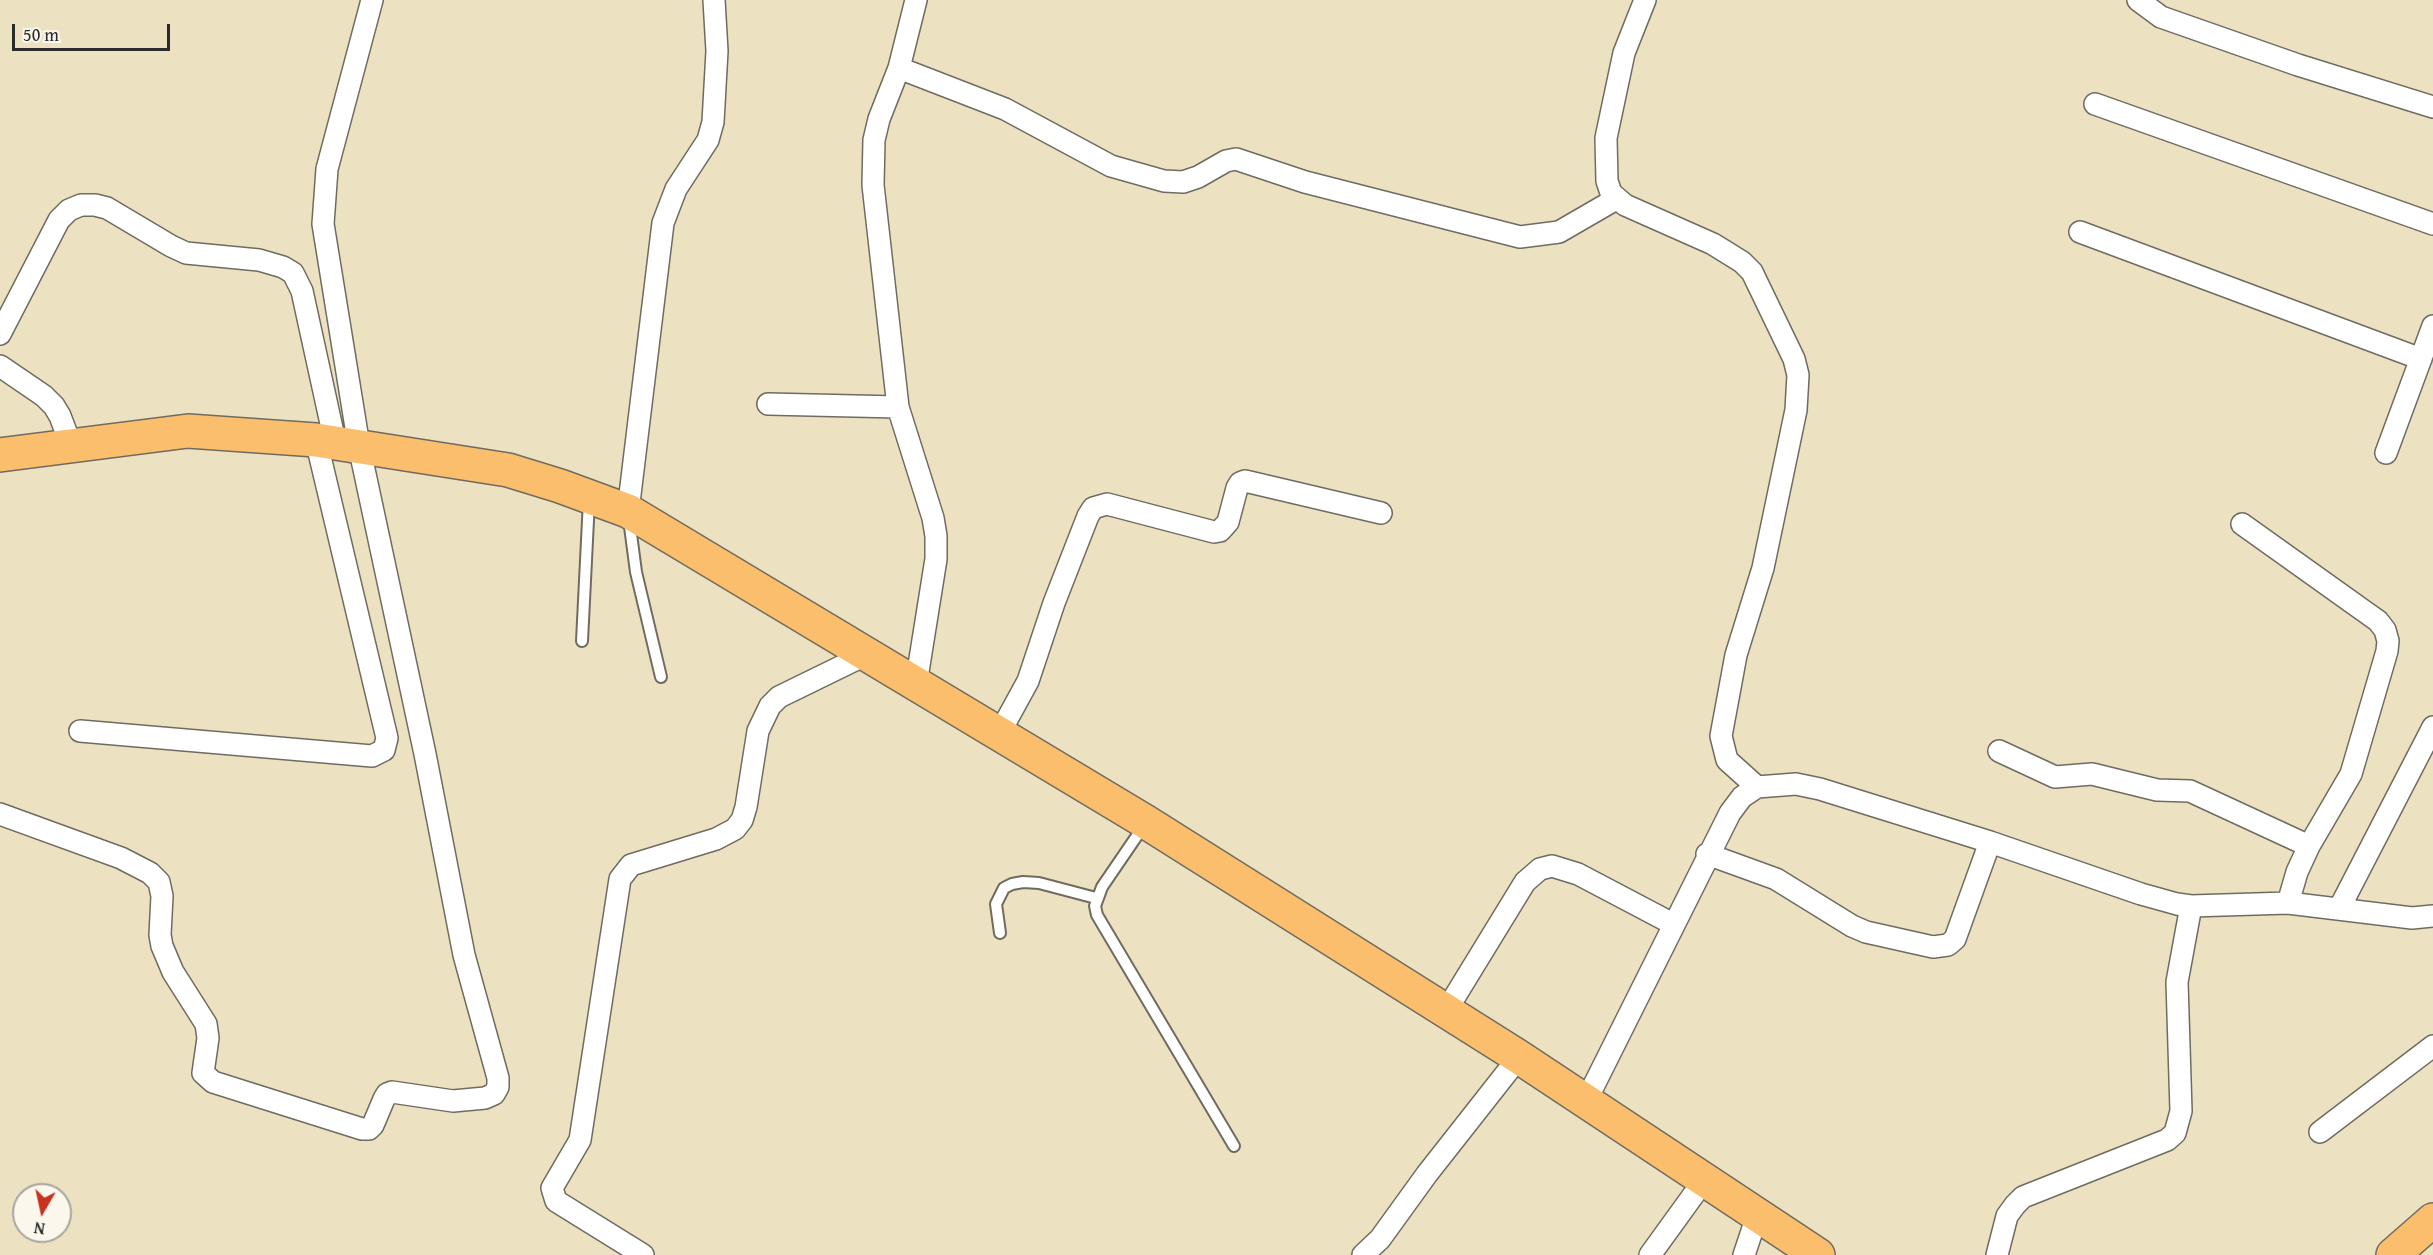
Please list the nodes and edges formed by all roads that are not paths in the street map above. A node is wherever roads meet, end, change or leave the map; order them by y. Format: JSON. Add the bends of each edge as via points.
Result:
{"nodes":[{"id":1,"x":372,"y":0,"type":"edge"},
{"id":2,"x":714,"y":0,"type":"edge"},
{"id":3,"x":916,"y":0,"type":"edge"},
{"id":4,"x":1645,"y":0,"type":"edge"},
{"id":5,"x":2138,"y":0,"type":"edge"},
{"id":6,"x":899,"y":68,"type":"junction"},
{"id":7,"x":2095,"y":104,"type":"dead end"},
{"id":8,"x":2433,"y":107,"type":"edge"},
{"id":9,"x":1616,"y":200,"type":"junction"},
{"id":10,"x":2433,"y":224,"type":"edge"},
{"id":11,"x":2080,"y":232,"type":"dead end"},
{"id":12,"x":2433,"y":326,"type":"edge"},
{"id":13,"x":0,"y":334,"type":"edge"},
{"id":14,"x":2421,"y":359,"type":"junction"},
{"id":15,"x":0,"y":366,"type":"edge"},
{"id":16,"x":768,"y":404,"type":"dead end"},
{"id":17,"x":898,"y":407,"type":"junction"},
{"id":18,"x":337,"y":442,"type":"junction"},
{"id":19,"x":71,"y":445,"type":"junction"},
{"id":20,"x":2386,"y":453,"type":"dead end"},
{"id":21,"x":0,"y":455,"type":"edge"},
{"id":22,"x":589,"y":496,"type":"junction"},
{"id":23,"x":628,"y":511,"type":"junction"},
{"id":24,"x":1381,"y":513,"type":"dead end"},
{"id":25,"x":2242,"y":524,"type":"dead end"},
{"id":26,"x":582,"y":641,"type":"dead end"},
{"id":27,"x":867,"y":654,"type":"junction"},
{"id":28,"x":661,"y":677,"type":"dead end"},
{"id":29,"x":916,"y":684,"type":"junction"},
{"id":30,"x":2433,"y":727,"type":"edge"},
{"id":31,"x":80,"y":731,"type":"dead end"},
{"id":32,"x":999,"y":734,"type":"junction"},
{"id":33,"x":2000,"y":751,"type":"dead end"},
{"id":34,"x":1757,"y":787,"type":"junction"},
{"id":35,"x":0,"y":814,"type":"edge"},
{"id":36,"x":1146,"y":822,"type":"junction"},
{"id":37,"x":1990,"y":842,"type":"junction"},
{"id":38,"x":2310,"y":846,"type":"junction"},
{"id":39,"x":1707,"y":855,"type":"junction"},
{"id":40,"x":1096,"y":898,"type":"junction"},
{"id":41,"x":2288,"y":903,"type":"junction"},
{"id":42,"x":2191,"y":906,"type":"junction"},
{"id":43,"x":2340,"y":909,"type":"junction"},
{"id":44,"x":2433,"y":916,"type":"edge"},
{"id":45,"x":1673,"y":924,"type":"junction"},
{"id":46,"x":1000,"y":933,"type":"dead end"},
{"id":47,"x":1446,"y":1011,"type":"junction"},
{"id":48,"x":2433,"y":1046,"type":"edge"},
{"id":49,"x":1519,"y":1057,"type":"junction"},
{"id":50,"x":1586,"y":1101,"type":"junction"},
{"id":51,"x":2320,"y":1132,"type":"dead end"},
{"id":52,"x":1234,"y":1146,"type":"dead end"},
{"id":53,"x":1705,"y":1179,"type":"junction"},
{"id":54,"x":1758,"y":1214,"type":"junction"},
{"id":55,"x":2433,"y":1220,"type":"edge"},
{"id":56,"x":643,"y":1255,"type":"edge"},
{"id":57,"x":1363,"y":1255,"type":"edge"},
{"id":58,"x":1650,"y":1255,"type":"edge"},
{"id":59,"x":1744,"y":1255,"type":"edge"},
{"id":60,"x":1818,"y":1255,"type":"edge"},
{"id":61,"x":1997,"y":1255,"type":"edge"},
{"id":62,"x":2393,"y":1255,"type":"edge"}],
"edges":[{"from":1,"to":18,"type":"street","via":[[327,169],[323,224]]},
{"from":2,"to":23,"type":"street","via":[[717,51],[713,122],[708,140],[676,189],[663,223]]},
{"from":3,"to":6,"type":"street"},
{"from":4,"to":9,"type":"street","via":[[1624,53],[1606,138],[1607,181]]},
{"from":5,"to":8,"type":"street","via":[[2161,17]]},
{"from":6,"to":9,"type":"street","via":[[1005,109],[1111,166],[1164,181],[1184,182],[1236,159],[1305,182],[1520,237],[1559,232]]},
{"from":6,"to":17,"type":"street","via":[[879,119],[873,169]]},
{"from":7,"to":10,"type":"street"},
{"from":9,"to":34,"type":"street","via":[[1713,244],[1742,262],[1752,272],[1794,359],[1796,410],[1763,568],[1736,655],[1720,736],[1727,760]]},
{"from":11,"to":14,"type":"street"},
{"from":12,"to":14,"type":"street"},
{"from":13,"to":18,"type":"street","via":[[59,220],[81,205],[107,208],[186,253],[259,260],[293,273],[302,291]]},
{"from":14,"to":20,"type":"street"},
{"from":15,"to":19,"type":"street","via":[[54,406]]},
{"from":16,"to":17,"type":"street"},
{"from":17,"to":29,"type":"street","via":[[936,536],[936,559]]},
{"from":18,"to":19,"type":"main road","via":[[188,431]]},
{"from":18,"to":22,"type":"main road","via":[[507,470]]},
{"from":18,"to":31,"type":"street","via":[[387,738],[384,750],[372,756]]},
{"from":18,"to":35,"type":"street","via":[[425,754],[464,955],[498,1078],[494,1094],[453,1101],[392,1092],[384,1099],[373,1125],[362,1129],[213,1082],[203,1073],[206,1024],[173,972],[162,946],[159,882],[121,858]]},
{"from":19,"to":21,"type":"main road"},
{"from":22,"to":23,"type":"main road"},
{"from":22,"to":26,"type":"lane"},
{"from":23,"to":27,"type":"main road"},
{"from":23,"to":28,"type":"lane","via":[[636,572]]},
{"from":24,"to":32,"type":"street","via":[[1245,481],[1237,488],[1228,522],[1220,531],[1107,504],[1093,508],[1054,603],[1028,681]]},
{"from":25,"to":38,"type":"street","via":[[2378,621],[2388,641],[2351,774]]},
{"from":27,"to":29,"type":"main road"},
{"from":27,"to":56,"type":"street","via":[[779,697],[770,706],[758,731],[746,807],[735,829],[716,839],[631,865],[620,879],[580,1140],[552,1188],[555,1201]]},
{"from":29,"to":32,"type":"main road"},
{"from":30,"to":43,"type":"street"},
{"from":32,"to":36,"type":"main road"},
{"from":33,"to":38,"type":"street","via":[[2055,777],[2092,774],[2157,790],[2190,790]]},
{"from":34,"to":37,"type":"street","via":[[1796,784],[1820,789]]},
{"from":34,"to":39,"type":"street","via":[[1742,797],[1730,813]]},
{"from":36,"to":40,"type":"lane"},
{"from":36,"to":47,"type":"main road"},
{"from":37,"to":39,"type":"street","via":[[1955,939],[1948,945],[1932,947],[1866,932],[1776,879]]},
{"from":37,"to":42,"type":"street","via":[[2142,894]]},
{"from":38,"to":41,"type":"street"},
{"from":39,"to":45,"type":"street"},
{"from":40,"to":46,"type":"lane","via":[[1039,883],[1012,884],[1004,888],[996,904]]},
{"from":40,"to":52,"type":"lane","via":[[1097,915]]},
{"from":41,"to":42,"type":"street"},
{"from":41,"to":43,"type":"street"},
{"from":42,"to":61,"type":"street","via":[[2177,982],[2181,1111],[2175,1133],[2167,1140],[2024,1197],[2007,1216]]},
{"from":43,"to":44,"type":"street","via":[[2412,918]]},
{"from":45,"to":47,"type":"street","via":[[1578,874],[1551,866],[1540,869],[1525,882]]},
{"from":45,"to":50,"type":"street"},
{"from":47,"to":49,"type":"main road"},
{"from":48,"to":51,"type":"street"},
{"from":49,"to":50,"type":"main road"},
{"from":49,"to":57,"type":"street","via":[[1380,1239]]},
{"from":50,"to":53,"type":"main road"},
{"from":53,"to":54,"type":"main road"},
{"from":53,"to":58,"type":"street"},
{"from":54,"to":59,"type":"street"},
{"from":54,"to":60,"type":"main road"},
{"from":55,"to":62,"type":"main road"}]}
